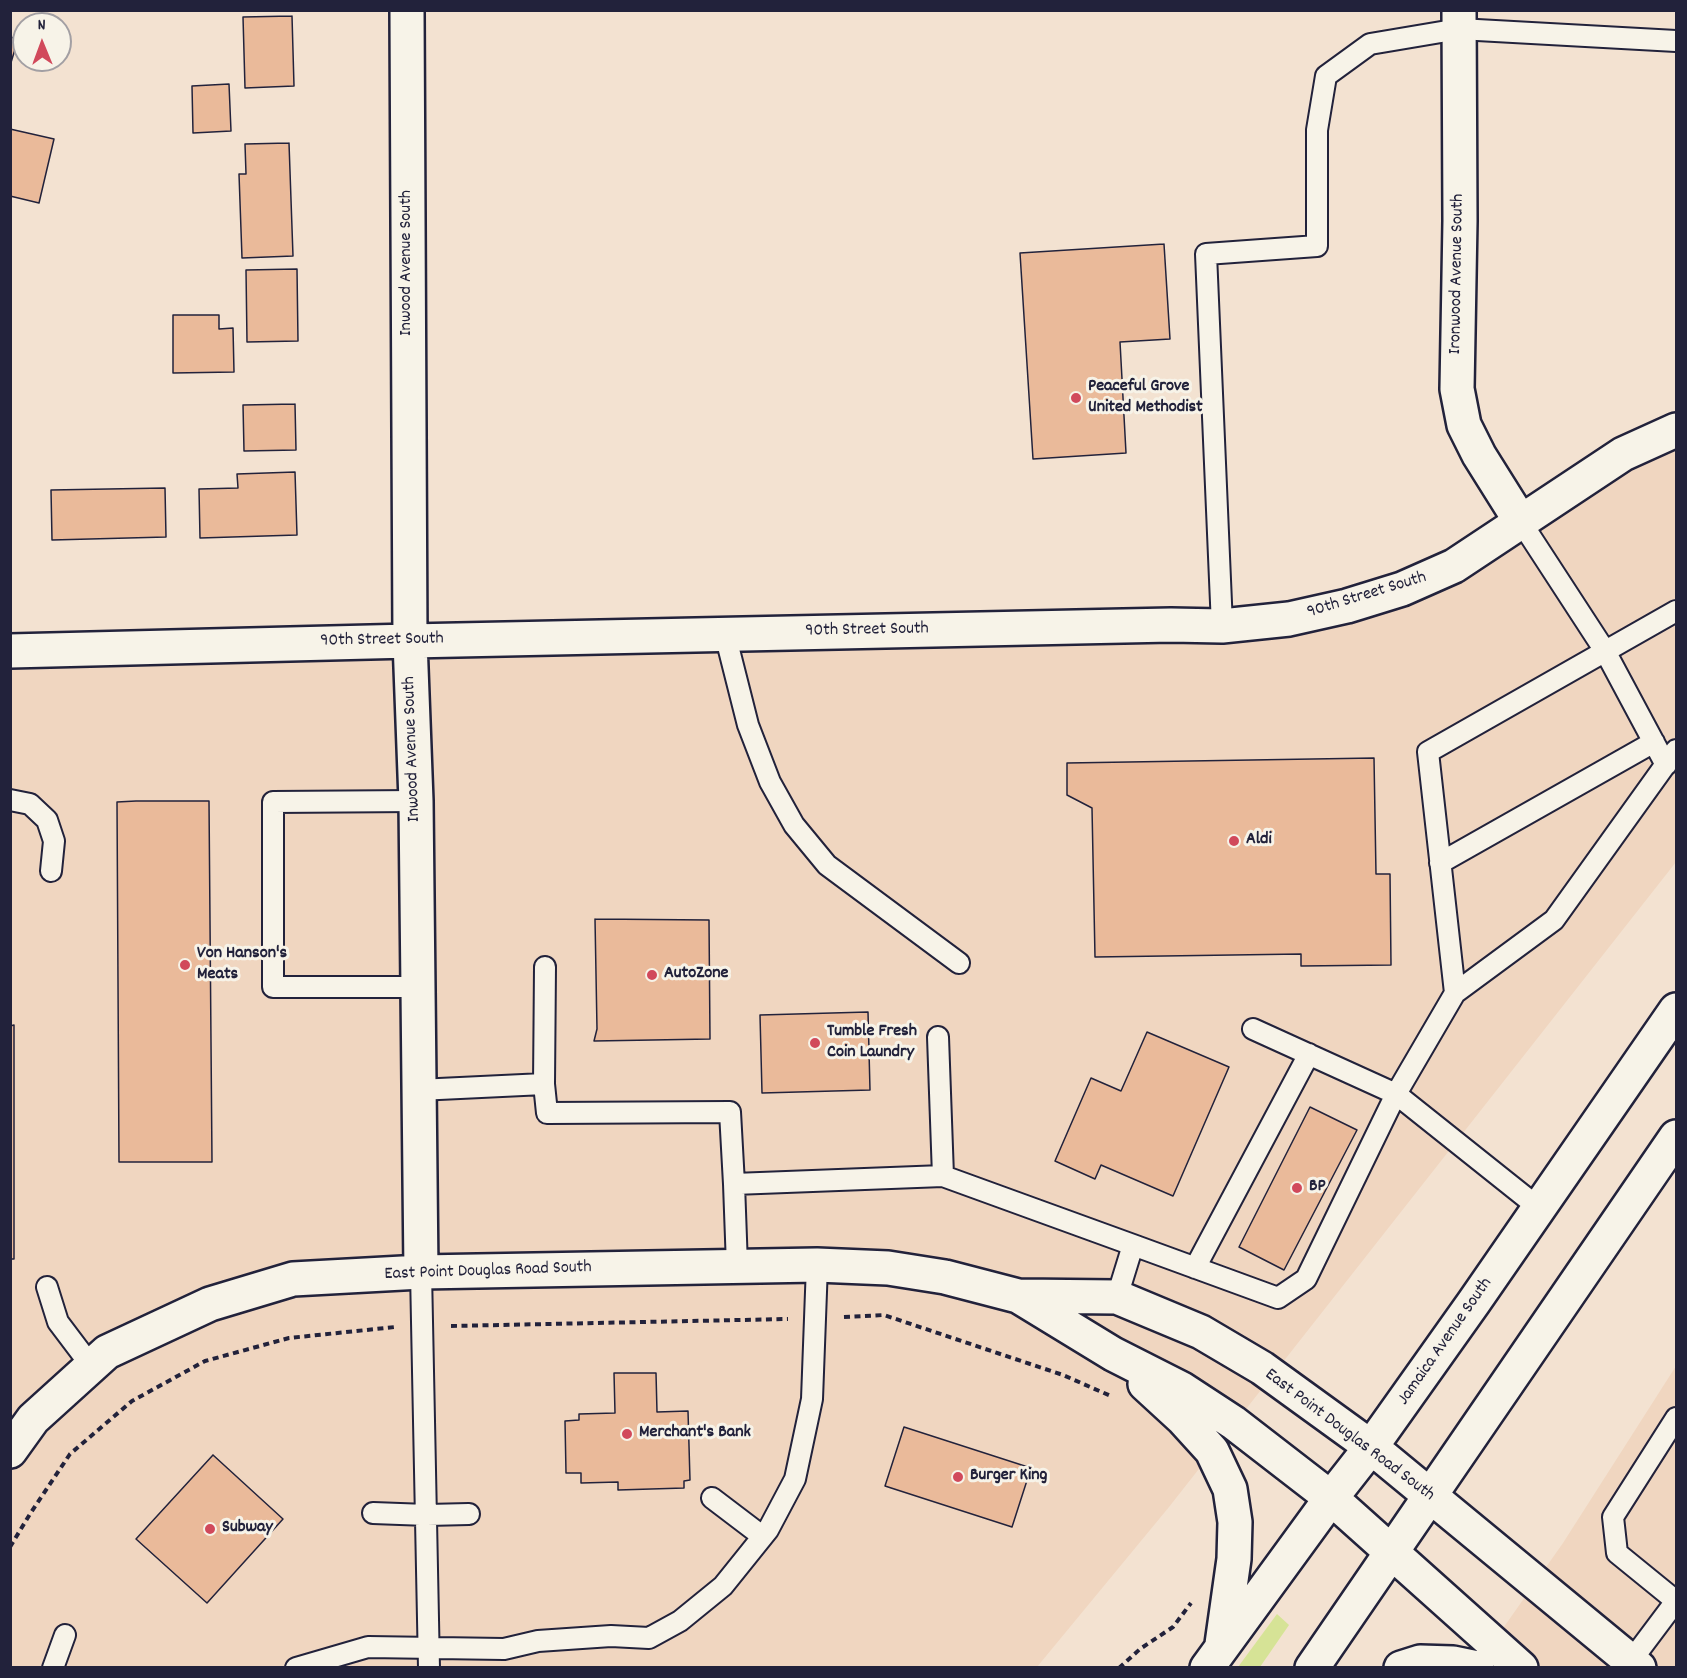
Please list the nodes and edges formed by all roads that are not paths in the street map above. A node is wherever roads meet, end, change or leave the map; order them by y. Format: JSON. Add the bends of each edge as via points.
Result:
{"nodes":[{"id":1,"x":406,"y":10,"type":"edge"},
{"id":2,"x":1459,"y":20,"type":"edge"},
{"id":3,"x":1677,"y":41,"type":"edge"},
{"id":4,"x":1677,"y":430,"type":"edge"},
{"id":5,"x":1521,"y":522,"type":"junction"},
{"id":6,"x":1677,"y":611,"type":"edge"},
{"id":7,"x":1222,"y":626,"type":"junction"},
{"id":8,"x":725,"y":634,"type":"junction"},
{"id":9,"x":410,"y":640,"type":"junction"},
{"id":10,"x":10,"y":651,"type":"edge"},
{"id":11,"x":1605,"y":651,"type":"junction"},
{"id":12,"x":1654,"y":742,"type":"junction"},
{"id":13,"x":1671,"y":757,"type":"edge"},
{"id":14,"x":10,"y":800,"type":"edge"},
{"id":15,"x":416,"y":801,"type":"junction"},
{"id":16,"x":1440,"y":863,"type":"junction"},
{"id":17,"x":51,"y":871,"type":"dead end"},
{"id":18,"x":960,"y":963,"type":"dead end"},
{"id":19,"x":545,"y":968,"type":"dead end"},
{"id":20,"x":417,"y":987,"type":"junction"},
{"id":21,"x":1455,"y":993,"type":"junction"},
{"id":22,"x":1677,"y":1010,"type":"edge"},
{"id":23,"x":1253,"y":1029,"type":"dead end"},
{"id":24,"x":938,"y":1037,"type":"dead end"},
{"id":25,"x":1309,"y":1054,"type":"junction"},
{"id":26,"x":544,"y":1084,"type":"junction"},
{"id":27,"x":418,"y":1090,"type":"junction"},
{"id":28,"x":1396,"y":1094,"type":"junction"},
{"id":29,"x":1677,"y":1137,"type":"edge"},
{"id":30,"x":943,"y":1176,"type":"junction"},
{"id":31,"x":734,"y":1184,"type":"junction"},
{"id":32,"x":1539,"y":1208,"type":"junction"},
{"id":33,"x":1133,"y":1245,"type":"junction"},
{"id":34,"x":817,"y":1265,"type":"junction"},
{"id":35,"x":737,"y":1266,"type":"junction"},
{"id":36,"x":1195,"y":1268,"type":"junction"},
{"id":37,"x":421,"y":1272,"type":"junction"},
{"id":38,"x":47,"y":1287,"type":"dead end"},
{"id":39,"x":1018,"y":1296,"type":"junction"},
{"id":40,"x":1117,"y":1297,"type":"junction"},
{"id":41,"x":1113,"y":1354,"type":"junction"},
{"id":42,"x":92,"y":1367,"type":"junction"},
{"id":43,"x":1677,"y":1418,"type":"edge"},
{"id":44,"x":1371,"y":1447,"type":"junction"},
{"id":45,"x":10,"y":1450,"type":"edge"},
{"id":46,"x":1429,"y":1496,"type":"junction"},
{"id":47,"x":712,"y":1498,"type":"dead end"},
{"id":48,"x":1330,"y":1498,"type":"junction"},
{"id":49,"x":373,"y":1513,"type":"dead end"},
{"id":50,"x":469,"y":1514,"type":"dead end"},
{"id":51,"x":427,"y":1515,"type":"junction"},
{"id":52,"x":762,"y":1536,"type":"junction"},
{"id":53,"x":1390,"y":1553,"type":"junction"},
{"id":54,"x":1676,"y":1601,"type":"edge"},
{"id":55,"x":64,"y":1635,"type":"dead end"},
{"id":56,"x":429,"y":1658,"type":"edge"},
{"id":57,"x":1214,"y":1658,"type":"edge"},
{"id":58,"x":1635,"y":1664,"type":"edge"},
{"id":59,"x":53,"y":1668,"type":"edge"},
{"id":60,"x":296,"y":1668,"type":"edge"},
{"id":61,"x":1312,"y":1668,"type":"edge"},
{"id":62,"x":1401,"y":1668,"type":"edge"},
{"id":63,"x":1477,"y":1668,"type":"edge"},
{"id":64,"x":1521,"y":1668,"type":"edge"}],
"edges":[{"from":1,"to":9,"type":"street","name":"Inwood Avenue South"},
{"from":2,"to":3,"type":"lane"},
{"from":2,"to":5,"type":"street","name":"Ironwood Avenue South","via":[[1457,389],[1464,425]]},
{"from":2,"to":7,"type":"lane","via":[[1370,44],[1326,76],[1317,130],[1317,246],[1206,254]]},
{"from":4,"to":5,"type":"street","name":"90th Street South","via":[[1623,454]]},
{"from":5,"to":7,"type":"street","name":"90th Street South","via":[[1454,566],[1402,589],[1289,619]]},
{"from":5,"to":11,"type":"lane"},
{"from":6,"to":11,"type":"lane"},
{"from":7,"to":8,"type":"street","name":"90th Street South"},
{"from":8,"to":9,"type":"street","name":"90th Street South"},
{"from":8,"to":18,"type":"lane","via":[[748,725],[794,825],[827,865]]},
{"from":9,"to":10,"type":"street","name":"90th Street South"},
{"from":9,"to":15,"type":"street","name":"Inwood Avenue South"},
{"from":11,"to":12,"type":"lane"},
{"from":11,"to":16,"type":"lane","via":[[1428,752]]},
{"from":12,"to":13,"type":"lane"},
{"from":12,"to":16,"type":"lane"},
{"from":13,"to":21,"type":"lane","via":[[1554,920]]},
{"from":14,"to":17,"type":"lane","via":[[30,804],[47,820],[54,841]]},
{"from":15,"to":20,"type":"street","name":"Inwood Avenue South"},
{"from":15,"to":20,"type":"lane","via":[[273,802],[273,987]]},
{"from":16,"to":21,"type":"lane"},
{"from":19,"to":26,"type":"lane"},
{"from":20,"to":27,"type":"street","name":"Inwood Avenue South"},
{"from":21,"to":28,"type":"lane"},
{"from":22,"to":32,"type":"street","name":"Jamaica Avenue South"},
{"from":23,"to":25,"type":"lane"},
{"from":24,"to":30,"type":"lane"},
{"from":25,"to":28,"type":"lane"},
{"from":25,"to":36,"type":"lane"},
{"from":26,"to":27,"type":"lane"},
{"from":26,"to":31,"type":"lane","via":[[547,1113],[730,1112]]},
{"from":27,"to":37,"type":"street","name":"Inwood Avenue South"},
{"from":28,"to":32,"type":"lane"},
{"from":28,"to":36,"type":"lane","via":[[1306,1279],[1278,1298]]},
{"from":29,"to":46,"type":"street"},
{"from":30,"to":31,"type":"lane"},
{"from":30,"to":33,"type":"lane"},
{"from":31,"to":35,"type":"lane"},
{"from":32,"to":44,"type":"street","name":"Jamaica Avenue South"},
{"from":33,"to":36,"type":"lane"},
{"from":33,"to":40,"type":"lane"},
{"from":34,"to":35,"type":"street","name":"East Point Douglas Road South"},
{"from":34,"to":39,"type":"street","name":"East Point Douglas Road South","via":[[899,1269]]},
{"from":34,"to":52,"type":"lane","via":[[812,1399],[795,1479]]},
{"from":35,"to":37,"type":"street","name":"East Point Douglas Road South"},
{"from":37,"to":42,"type":"street","name":"East Point Douglas Road South","via":[[293,1279],[210,1304],[107,1352]]},
{"from":37,"to":51,"type":"lane"},
{"from":38,"to":42,"type":"lane","via":[[58,1322]]},
{"from":39,"to":40,"type":"street","name":"East Point Douglas Road South"},
{"from":39,"to":41,"type":"street","name":"East Point Douglas Road South"},
{"from":40,"to":44,"type":"street","name":"East Point Douglas Road South","via":[[1201,1332],[1262,1368]]},
{"from":41,"to":48,"type":"street","name":"East Point Douglas Road South","via":[[1182,1389],[1234,1423]]},
{"from":41,"to":57,"type":"street","via":[[1212,1451],[1230,1489],[1235,1522],[1234,1559]]},
{"from":42,"to":45,"type":"street","name":"East Point Douglas Road South","via":[[33,1419]]},
{"from":43,"to":54,"type":"lane","via":[[1613,1517],[1617,1553]]},
{"from":44,"to":46,"type":"street","name":"East Point Douglas Road South"},
{"from":44,"to":48,"type":"street","name":"Jamaica Avenue South"},
{"from":46,"to":53,"type":"street"},
{"from":46,"to":58,"type":"street","name":"East Point Douglas Road South"},
{"from":47,"to":52,"type":"lane"},
{"from":48,"to":53,"type":"street","name":"East Point Douglas Road South"},
{"from":48,"to":57,"type":"street","name":"Jamaica Avenue South"},
{"from":49,"to":51,"type":"lane"},
{"from":50,"to":51,"type":"lane"},
{"from":51,"to":56,"type":"lane"},
{"from":52,"to":56,"type":"lane","via":[[723,1586],[680,1621],[649,1638],[611,1636],[538,1641]]},
{"from":53,"to":61,"type":"street"},
{"from":53,"to":64,"type":"street","name":"East Point Douglas Road South"},
{"from":54,"to":58,"type":"lane"},
{"from":55,"to":59,"type":"lane"},
{"from":56,"to":60,"type":"lane","via":[[368,1647]]},
{"from":62,"to":63,"type":"street","via":[[1420,1662]]}]}
